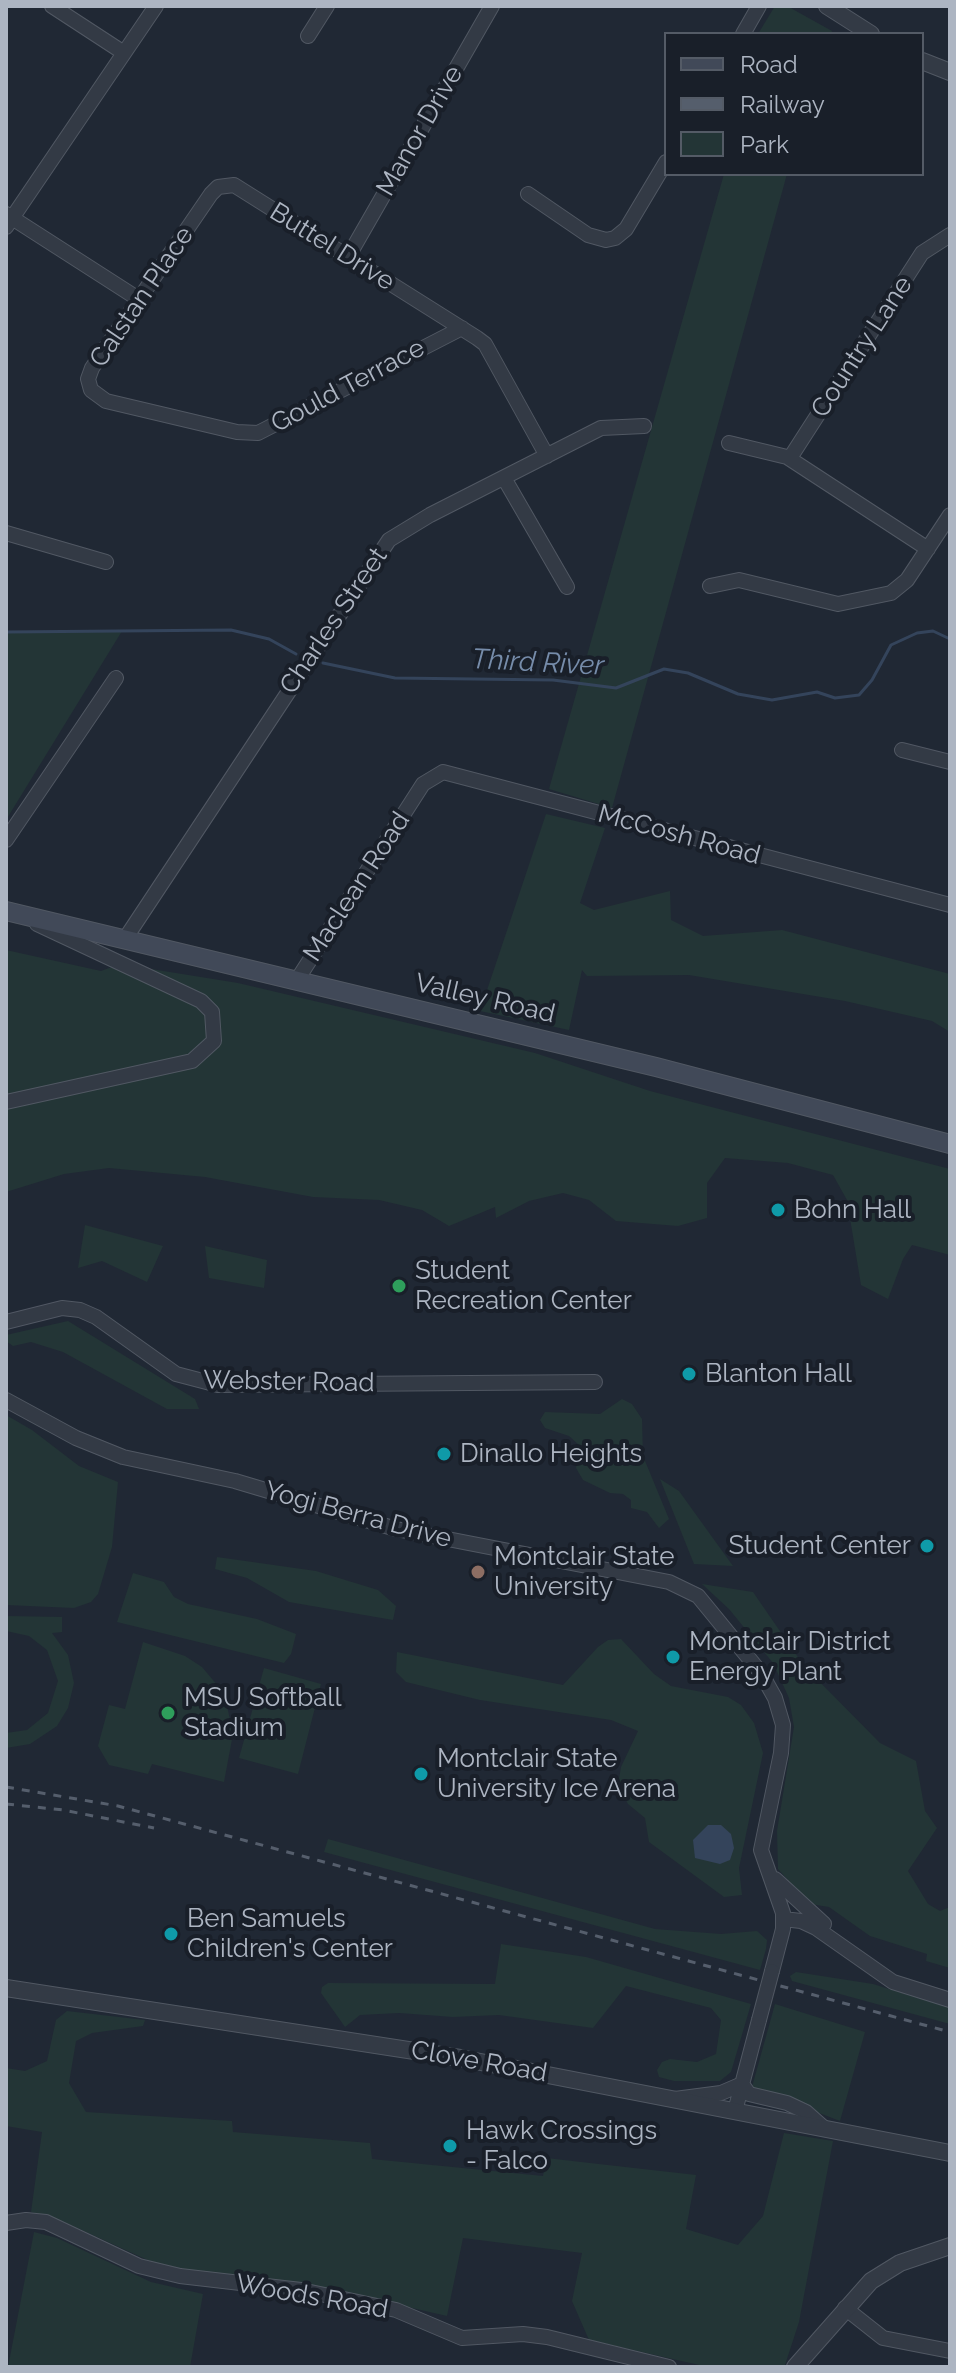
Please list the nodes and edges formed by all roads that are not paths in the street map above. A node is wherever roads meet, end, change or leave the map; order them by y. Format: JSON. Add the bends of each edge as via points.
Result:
{"nodes":[{"id":1,"x":52,"y":6,"type":"edge"},
{"id":2,"x":156,"y":6,"type":"edge"},
{"id":3,"x":327,"y":6,"type":"edge"},
{"id":4,"x":492,"y":6,"type":"edge"},
{"id":5,"x":759,"y":6,"type":"edge"},
{"id":6,"x":829,"y":7,"type":"edge"},
{"id":7,"x":744,"y":32,"type":"edge"},
{"id":8,"x":868,"y":32,"type":"edge"},
{"id":9,"x":308,"y":36,"type":"dead end"},
{"id":10,"x":124,"y":53,"type":"junction"},
{"id":11,"x":924,"y":62,"type":"edge"},
{"id":12,"x":950,"y":72,"type":"edge"},
{"id":13,"x":664,"y":165,"type":"edge"},
{"id":14,"x":528,"y":194,"type":"dead end"},
{"id":15,"x":205,"y":203,"type":"joint"},
{"id":16,"x":8,"y":220,"type":"edge"},
{"id":17,"x":944,"y":238,"type":"edge"},
{"id":18,"x":348,"y":257,"type":"junction"},
{"id":19,"x":140,"y":300,"type":"junction"},
{"id":20,"x":462,"y":328,"type":"junction"},
{"id":21,"x":94,"y":393,"type":"joint"},
{"id":22,"x":644,"y":426,"type":"dead end"},
{"id":23,"x":729,"y":443,"type":"dead end"},
{"id":24,"x":547,"y":456,"type":"junction"},
{"id":25,"x":790,"y":458,"type":"junction"},
{"id":26,"x":504,"y":478,"type":"junction"},
{"id":27,"x":950,"y":515,"type":"edge"},
{"id":28,"x":6,"y":533,"type":"edge"},
{"id":29,"x":928,"y":549,"type":"junction"},
{"id":30,"x":106,"y":562,"type":"dead end"},
{"id":31,"x":710,"y":586,"type":"dead end"},
{"id":32,"x":567,"y":587,"type":"dead end"},
{"id":33,"x":116,"y":678,"type":"dead end"},
{"id":34,"x":902,"y":750,"type":"dead end"},
{"id":35,"x":950,"y":762,"type":"edge"},
{"id":36,"x":417,"y":794,"type":"joint"},
{"id":37,"x":6,"y":840,"type":"edge"},
{"id":38,"x":950,"y":905,"type":"edge"},
{"id":39,"x":10,"y":912,"type":"edge"},
{"id":40,"x":125,"y":939,"type":"junction"},
{"id":41,"x":297,"y":980,"type":"junction"},
{"id":42,"x":6,"y":1102,"type":"edge"},
{"id":43,"x":950,"y":1144,"type":"edge"},
{"id":44,"x":6,"y":1322,"type":"edge"},
{"id":45,"x":595,"y":1382,"type":"dead end"},
{"id":46,"x":6,"y":1400,"type":"edge"},
{"id":47,"x":763,"y":1860,"type":"junction"},
{"id":48,"x":783,"y":1919,"type":"junction"},
{"id":49,"x":860,"y":1961,"type":"junction"},
{"id":50,"x":6,"y":1988,"type":"edge"},
{"id":51,"x":950,"y":2000,"type":"edge"},
{"id":52,"x":742,"y":2084,"type":"junction"},
{"id":53,"x":675,"y":2099,"type":"junction"},
{"id":54,"x":735,"y":2111,"type":"junction"},
{"id":55,"x":824,"y":2128,"type":"junction"},
{"id":56,"x":950,"y":2153,"type":"edge"},
{"id":57,"x":6,"y":2223,"type":"edge"},
{"id":58,"x":950,"y":2246,"type":"edge"},
{"id":59,"x":845,"y":2308,"type":"junction"},
{"id":60,"x":950,"y":2351,"type":"edge"},
{"id":61,"x":669,"y":2367,"type":"edge"},
{"id":62,"x":795,"y":2367,"type":"edge"}],
"edges":[{"from":1,"to":10,"type":"street"},
{"from":2,"to":10,"type":"street"},
{"from":3,"to":9,"type":"street"},
{"from":4,"to":18,"type":"street","name":"Manor Drive"},
{"from":5,"to":7,"type":"street"},
{"from":6,"to":8,"type":"street"},
{"from":10,"to":16,"type":"street"},
{"from":11,"to":12,"type":"street"},
{"from":13,"to":14,"type":"street","via":[[626,229],[615,238],[588,235]]},
{"from":15,"to":18,"type":"street","name":"Buttel Drive","via":[[218,187],[234,185]]},
{"from":15,"to":19,"type":"street","name":"Calstan Place"},
{"from":16,"to":19,"type":"street"},
{"from":17,"to":25,"type":"street","name":"Country Lane","via":[[922,253]]},
{"from":18,"to":20,"type":"street","name":"Buttel Drive"},
{"from":19,"to":21,"type":"street","name":"Calstan Place","via":[[92,368],[88,379]]},
{"from":20,"to":21,"type":"street","name":"Gould Terrace","via":[[258,433],[106,401]]},
{"from":20,"to":24,"type":"street","name":"Buttel Drive","via":[[485,344]]},
{"from":22,"to":24,"type":"street","name":"Charles Street","via":[[601,428]]},
{"from":23,"to":25,"type":"street"},
{"from":24,"to":26,"type":"street","name":"Charles Street"},
{"from":25,"to":29,"type":"street"},
{"from":26,"to":32,"type":"street"},
{"from":26,"to":40,"type":"street","name":"Charles Street","via":[[389,540]]},
{"from":27,"to":29,"type":"street"},
{"from":28,"to":30,"type":"street"},
{"from":29,"to":31,"type":"street","via":[[900,587],[852,602],[829,603],[739,580]]},
{"from":33,"to":37,"type":"street"},
{"from":34,"to":35,"type":"street"},
{"from":36,"to":38,"type":"street","name":"McCosh Road","via":[[428,778],[443,772]]},
{"from":36,"to":41,"type":"street","name":"Maclean Road"},
{"from":39,"to":40,"type":"main road","name":"Valley Road"},
{"from":39,"to":42,"type":"street","via":[[201,1001],[212,1012],[215,1028],[209,1048],[192,1061]]},
{"from":40,"to":41,"type":"main road","name":"Valley Road"},
{"from":41,"to":43,"type":"main road","name":"Valley Road"},
{"from":44,"to":45,"type":"street","name":"Webster Road","via":[[62,1308],[80,1310],[176,1374],[218,1385]]},
{"from":46,"to":47,"type":"street","name":"Yogi Berra Drive","via":[[123,1457],[235,1481],[396,1529],[657,1579],[693,1593],[749,1656],[780,1711],[783,1744],[763,1834]]},
{"from":47,"to":48,"type":"street","name":"Yogi Berra Drive"},
{"from":47,"to":49,"type":"street","via":[[787,1894],[850,1944]]},
{"from":48,"to":49,"type":"street","via":[[809,1923]]},
{"from":48,"to":52,"type":"street","bridge":true},
{"from":49,"to":51,"type":"street","via":[[893,1982]]},
{"from":50,"to":53,"type":"street","name":"Clove Road","via":[[460,2058]]},
{"from":52,"to":53,"type":"street","via":[[721,2093]]},
{"from":52,"to":54,"type":"street"},
{"from":52,"to":55,"type":"street","via":[[749,2094],[806,2112]]},
{"from":53,"to":54,"type":"street","name":"Clove Road"},
{"from":54,"to":55,"type":"street","name":"Clove Road"},
{"from":55,"to":56,"type":"street","name":"Clove Road"},
{"from":57,"to":61,"type":"street","name":"Woods Road","via":[[46,2222],[165,2273],[301,2290],[396,2310],[462,2338],[547,2337]]},
{"from":58,"to":59,"type":"street","via":[[885,2272]]},
{"from":59,"to":60,"type":"street","via":[[883,2338]]},
{"from":59,"to":62,"type":"street"}]}
